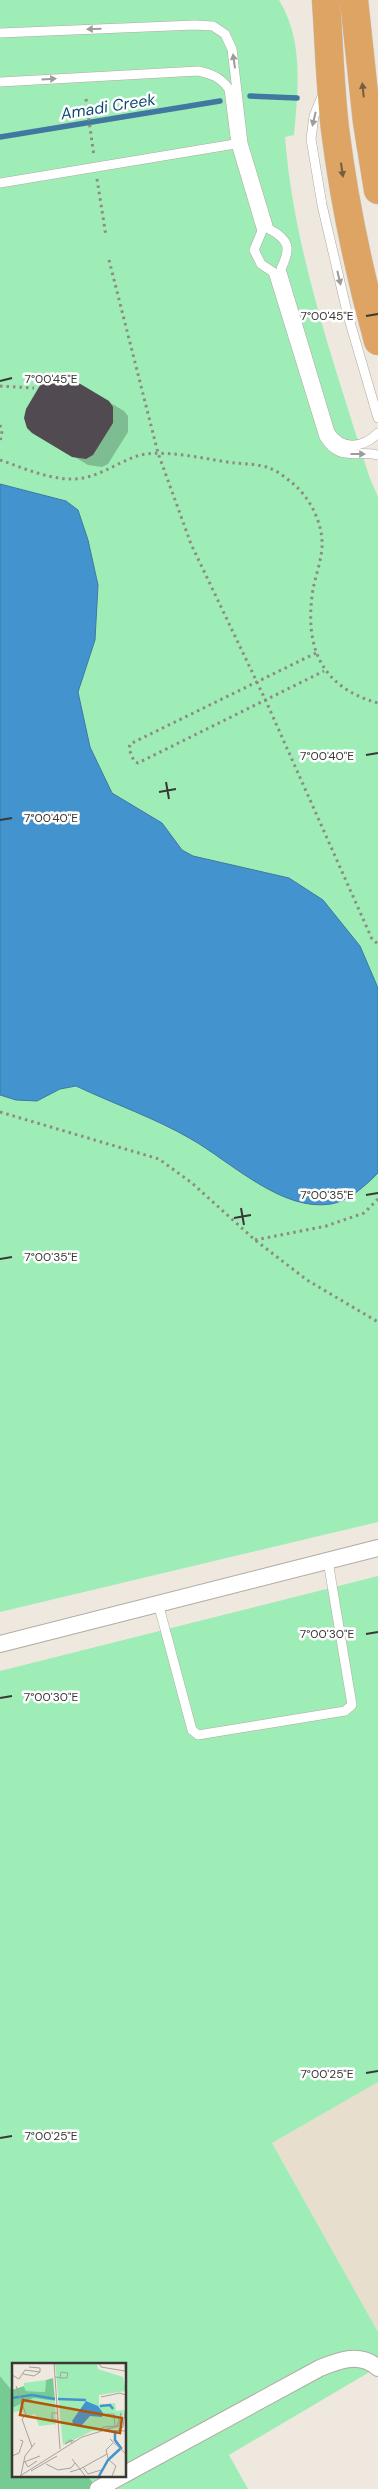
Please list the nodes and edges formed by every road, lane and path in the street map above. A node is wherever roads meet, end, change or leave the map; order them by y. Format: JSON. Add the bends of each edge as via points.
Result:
{"nodes":[{"id":1,"x":305,"y":0,"type":"edge"},
{"id":2,"x":326,"y":0,"type":"edge"},
{"id":3,"x":354,"y":0,"type":"edge"},
{"id":4,"x":0,"y":33,"type":"edge"},
{"id":5,"x":331,"y":62,"type":"junction"},
{"id":6,"x":0,"y":82,"type":"edge"},
{"id":7,"x":86,"y":100,"type":"dead end"},
{"id":8,"x":240,"y":144,"type":"junction"},
{"id":9,"x":95,"y":168,"type":"junction"},
{"id":10,"x":0,"y":183,"type":"edge"},
{"id":11,"x":378,"y":190,"type":"edge"},
{"id":12,"x":265,"y":230,"type":"junction"},
{"id":13,"x":106,"y":236,"type":"dead end"},
{"id":14,"x":109,"y":260,"type":"dead end"},
{"id":15,"x":277,"y":270,"type":"junction"},
{"id":16,"x":378,"y":341,"type":"edge"},
{"id":17,"x":0,"y":386,"type":"edge"},
{"id":18,"x":34,"y":388,"type":"dead end"},
{"id":19,"x":378,"y":418,"type":"edge"},
{"id":20,"x":0,"y":425,"type":"edge"},
{"id":21,"x":378,"y":433,"type":"edge"},
{"id":22,"x":0,"y":443,"type":"edge"},
{"id":23,"x":158,"y":453,"type":"junction"},
{"id":24,"x":378,"y":455,"type":"edge"},
{"id":25,"x":0,"y":460,"type":"edge"},
{"id":26,"x":316,"y":653,"type":"junction"},
{"id":27,"x":324,"y":671,"type":"junction"},
{"id":28,"x":257,"y":682,"type":"junction"},
{"id":29,"x":265,"y":699,"type":"junction"},
{"id":30,"x":378,"y":703,"type":"edge"},
{"id":31,"x":378,"y":944,"type":"edge"},
{"id":32,"x":0,"y":1112,"type":"edge"},
{"id":33,"x":378,"y":1199,"type":"edge"},
{"id":34,"x":255,"y":1240,"type":"junction"},
{"id":35,"x":378,"y":1322,"type":"edge"},
{"id":36,"x":378,"y":1548,"type":"edge"},
{"id":37,"x":328,"y":1561,"type":"junction"},
{"id":38,"x":158,"y":1603,"type":"junction"},
{"id":39,"x":0,"y":1644,"type":"edge"},
{"id":40,"x":378,"y":2368,"type":"edge"},
{"id":41,"x":126,"y":2474,"type":"edge"},
{"id":42,"x":122,"y":2476,"type":"edge"},
{"id":43,"x":98,"y":2489,"type":"edge"}],
"edges":[{"from":1,"to":5,"type":"highway"},
{"from":2,"to":5,"type":"highway"},
{"from":11,"to":3,"type":"highway","one_way":true},
{"from":8,"to":4,"type":"lane","one_way":true,"via":[[232,49],[225,34],[213,26]]},
{"from":5,"to":16,"type":"highway","one_way":true,"via":[[335,128],[347,206]]},
{"from":5,"to":19,"type":"lane","one_way":true,"via":[[314,116],[311,138],[322,206],[346,312]]},
{"from":6,"to":8,"type":"lane","one_way":true,"via":[[198,71],[215,74],[229,89]]},
{"from":7,"to":9,"type":"path"},
{"from":8,"to":9,"type":"lane"},
{"from":8,"to":12,"type":"lane"},
{"from":9,"to":10,"type":"lane"},
{"from":9,"to":13,"type":"path"},
{"from":12,"to":15,"type":"lane","via":[[254,250],[261,264]]},
{"from":12,"to":15,"type":"lane","via":[[282,236],[288,246],[288,255]]},
{"from":14,"to":23,"type":"path"},
{"from":15,"to":21,"type":"lane","via":[[330,432],[336,441],[352,446],[372,439]]},
{"from":15,"to":24,"type":"lane","one_way":true,"via":[[324,437],[330,448],[345,454]]},
{"from":17,"to":18,"type":"path"},
{"from":20,"to":22,"type":"path"},
{"from":23,"to":25,"type":"path","via":[[138,456],[92,476],[74,479],[48,476]]},
{"from":23,"to":26,"type":"path","via":[[268,467],[291,482],[308,499],[320,526],[322,542],[313,591],[311,629]]},
{"from":23,"to":28,"type":"path","via":[[191,544]]},
{"from":26,"to":27,"type":"path"},
{"from":26,"to":28,"type":"path"},
{"from":27,"to":29,"type":"path"},
{"from":27,"to":30,"type":"path","via":[[336,684]]},
{"from":28,"to":29,"type":"path"},
{"from":28,"to":29,"type":"path","via":[[130,744],[134,761],[138,763]]},
{"from":29,"to":31,"type":"path","via":[[372,939]]},
{"from":32,"to":34,"type":"path","via":[[159,1159],[192,1183]]},
{"from":33,"to":34,"type":"path","via":[[364,1213],[326,1226]]},
{"from":34,"to":35,"type":"path","via":[[307,1280]]},
{"from":36,"to":37,"type":"street"},
{"from":37,"to":38,"type":"street"},
{"from":37,"to":38,"type":"lane","via":[[352,1705],[345,1711],[198,1735],[192,1730]]},
{"from":38,"to":39,"type":"street"},
{"from":40,"to":41,"type":"street","via":[[361,2359],[351,2358],[320,2368]]},
{"from":42,"to":43,"type":"street"}]}
